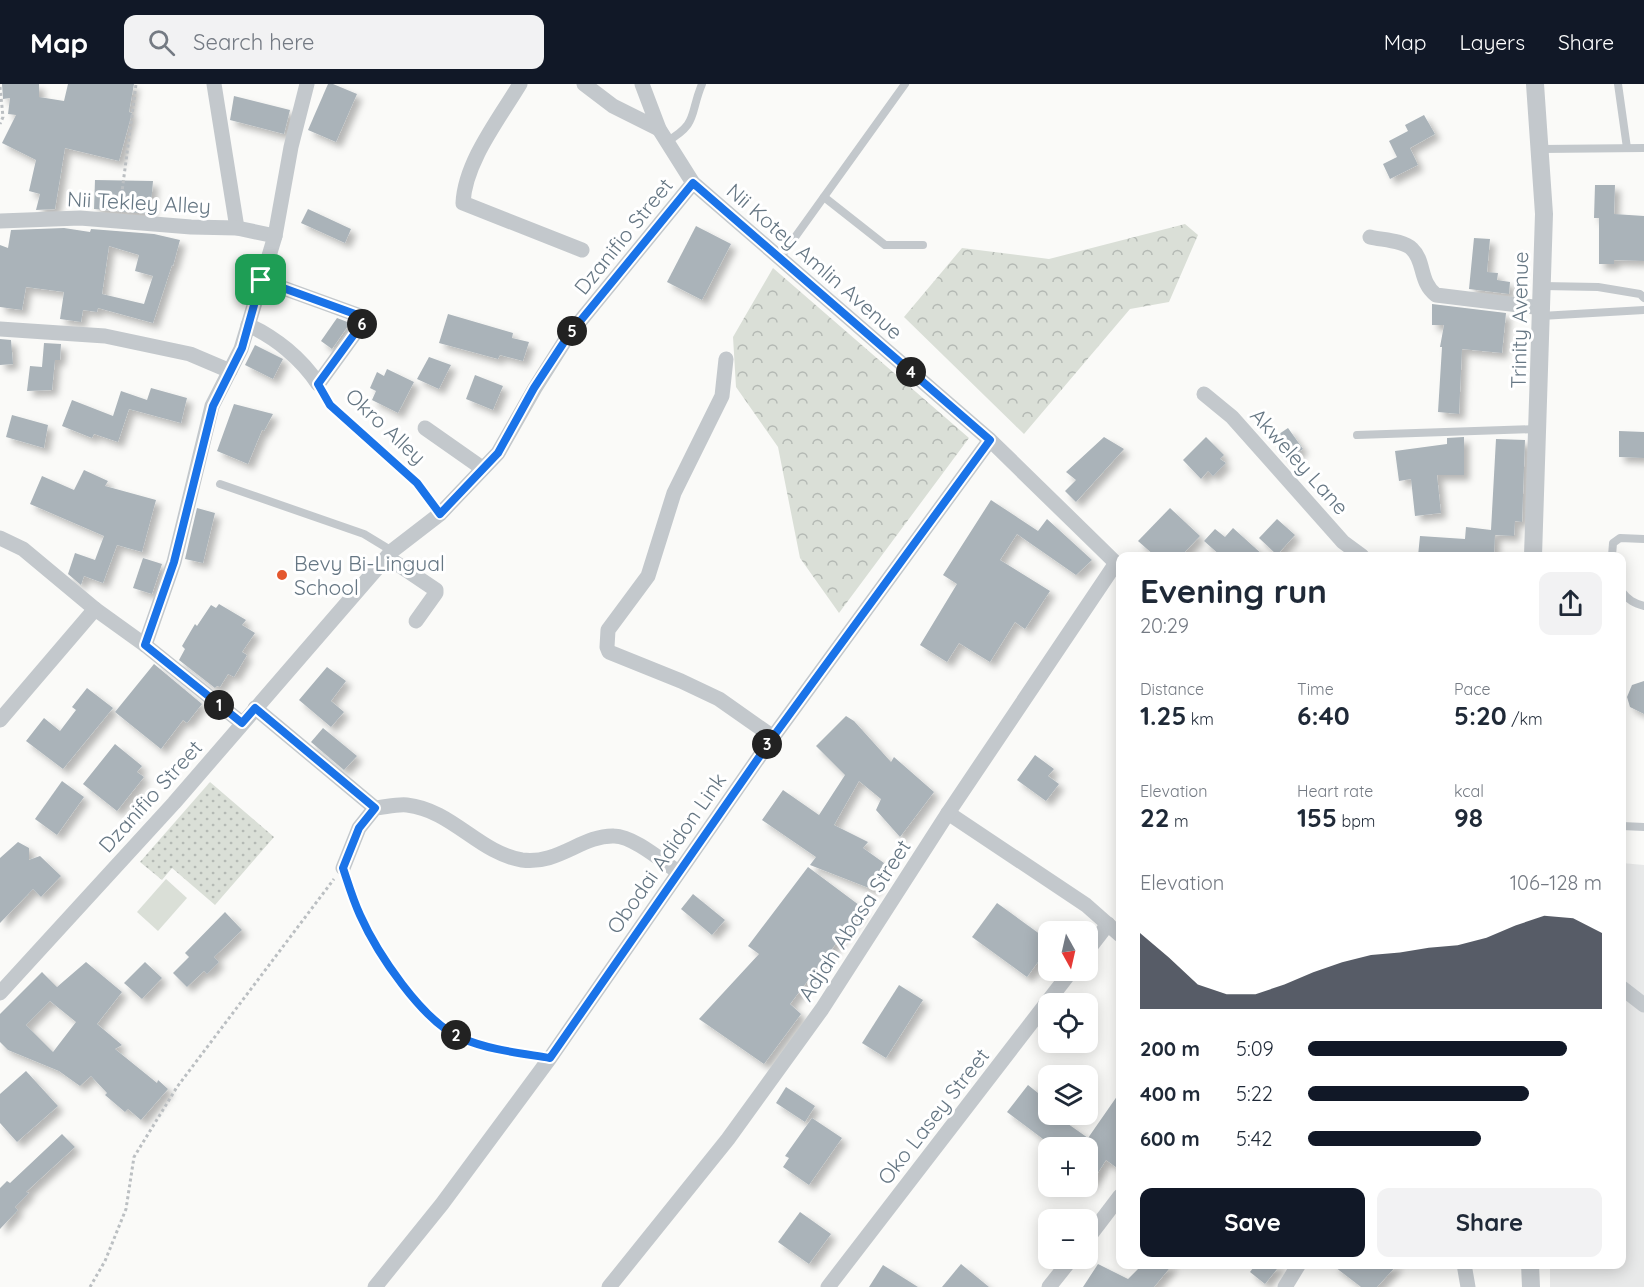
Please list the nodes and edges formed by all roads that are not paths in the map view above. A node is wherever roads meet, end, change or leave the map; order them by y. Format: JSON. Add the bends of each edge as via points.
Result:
{"nodes":[{"id":1,"x":214,"y":84,"type":"edge"},
{"id":2,"x":307,"y":84,"type":"edge"},
{"id":3,"x":520,"y":84,"type":"edge"},
{"id":4,"x":584,"y":84,"type":"edge"},
{"id":5,"x":642,"y":84,"type":"edge"},
{"id":6,"x":702,"y":84,"type":"edge"},
{"id":7,"x":905,"y":84,"type":"edge"},
{"id":8,"x":1535,"y":84,"type":"edge"},
{"id":9,"x":1618,"y":84,"type":"edge"},
{"id":10,"x":662,"y":136,"type":"junction"},
{"id":11,"x":1627,"y":148,"type":"junction"},
{"id":12,"x":1644,"y":148,"type":"edge"},
{"id":13,"x":1539,"y":149,"type":"junction"},
{"id":14,"x":693,"y":183,"type":"junction"},
{"id":15,"x":824,"y":197,"type":"junction"},
{"id":16,"x":0,"y":221,"type":"edge"},
{"id":17,"x":237,"y":228,"type":"junction"},
{"id":18,"x":275,"y":236,"type":"junction"},
{"id":19,"x":1370,"y":237,"type":"dead end"},
{"id":20,"x":923,"y":245,"type":"dead end"},
{"id":21,"x":582,"y":250,"type":"dead end"},
{"id":22,"x":780,"y":258,"type":"junction"},
{"id":23,"x":261,"y":280,"type":"junction"},
{"id":24,"x":1542,"y":286,"type":"junction"},
{"id":25,"x":1644,"y":298,"type":"edge"},
{"id":26,"x":1644,"y":310,"type":"edge"},
{"id":27,"x":1542,"y":312,"type":"junction"},
{"id":28,"x":248,"y":325,"type":"junction"},
{"id":29,"x":0,"y":329,"type":"edge"},
{"id":30,"x":726,"y":359,"type":"dead end"},
{"id":31,"x":230,"y":370,"type":"junction"},
{"id":32,"x":1204,"y":394,"type":"dead end"},
{"id":33,"x":425,"y":428,"type":"dead end"},
{"id":34,"x":1539,"y":429,"type":"junction"},
{"id":35,"x":1357,"y":435,"type":"dead end"},
{"id":36,"x":990,"y":440,"type":"junction"},
{"id":37,"x":482,"y":468,"type":"junction"},
{"id":38,"x":220,"y":484,"type":"dead end"},
{"id":39,"x":0,"y":538,"type":"edge"},
{"id":40,"x":1644,"y":539,"type":"edge"},
{"id":41,"x":1357,"y":552,"type":"edge"},
{"id":42,"x":1533,"y":552,"type":"edge"},
{"id":43,"x":1612,"y":552,"type":"edge"},
{"id":44,"x":389,"y":554,"type":"junction"},
{"id":45,"x":1116,"y":563,"type":"edge"},
{"id":46,"x":1116,"y":568,"type":"edge"},
{"id":47,"x":1626,"y":595,"type":"edge"},
{"id":48,"x":1644,"y":606,"type":"edge"},
{"id":49,"x":95,"y":609,"type":"junction"},
{"id":50,"x":416,"y":621,"type":"dead end"},
{"id":51,"x":145,"y":645,"type":"junction"},
{"id":52,"x":255,"y":708,"type":"junction"},
{"id":53,"x":0,"y":720,"type":"edge"},
{"id":54,"x":242,"y":723,"type":"junction"},
{"id":55,"x":773,"y":737,"type":"junction"},
{"id":56,"x":375,"y":808,"type":"junction"},
{"id":57,"x":948,"y":813,"type":"junction"},
{"id":58,"x":1626,"y":826,"type":"edge"},
{"id":59,"x":1644,"y":827,"type":"edge"},
{"id":60,"x":343,"y":868,"type":"road end"},
{"id":61,"x":678,"y":872,"type":"junction"},
{"id":62,"x":1108,"y":924,"type":"junction"},
{"id":63,"x":1116,"y":931,"type":"edge"},
{"id":64,"x":1098,"y":937,"type":"edge"},
{"id":65,"x":1064,"y":981,"type":"edge"},
{"id":66,"x":1626,"y":991,"type":"edge"},
{"id":67,"x":0,"y":993,"type":"edge"},
{"id":68,"x":1644,"y":1005,"type":"edge"},
{"id":69,"x":1116,"y":1201,"type":"edge"},
{"id":70,"x":1098,"y":1225,"type":"edge"},
{"id":71,"x":1063,"y":1269,"type":"edge"},
{"id":72,"x":1296,"y":1269,"type":"edge"},
{"id":73,"x":1465,"y":1269,"type":"edge"},
{"id":74,"x":1530,"y":1269,"type":"edge"},
{"id":75,"x":375,"y":1287,"type":"edge"},
{"id":76,"x":609,"y":1287,"type":"edge"},
{"id":77,"x":828,"y":1287,"type":"edge"},
{"id":78,"x":1049,"y":1287,"type":"edge"},
{"id":79,"x":1285,"y":1287,"type":"edge"},
{"id":80,"x":1468,"y":1287,"type":"edge"},
{"id":81,"x":1531,"y":1287,"type":"edge"}],
"edges":[{"from":1,"to":17,"type":"street"},
{"from":2,"to":18,"type":"street"},
{"from":3,"to":21,"type":"street","via":[[469,169],[463,203]]},
{"from":4,"to":10,"type":"street"},
{"from":5,"to":10,"type":"street","name":"Nii Kotey Amlin Avenue"},
{"from":6,"to":10,"type":"lane","via":[[690,123],[682,133]]},
{"from":7,"to":15,"type":"lane"},
{"from":8,"to":13,"type":"street","name":"Trinity Avenue"},
{"from":9,"to":11,"type":"lane"},
{"from":10,"to":14,"type":"street","name":"Nii Kotey Amlin Avenue"},
{"from":11,"to":12,"type":"lane"},
{"from":11,"to":13,"type":"lane"},
{"from":13,"to":24,"type":"street","name":"Trinity Avenue","via":[[1544,214]]},
{"from":14,"to":22,"type":"street","name":"Nii Kotey Amlin Avenue"},
{"from":14,"to":37,"type":"street","name":"Dzanifio Street","via":[[568,336],[498,453]]},
{"from":15,"to":20,"type":"lane","via":[[885,245]]},
{"from":15,"to":22,"type":"lane"},
{"from":16,"to":17,"type":"street","name":"Nii Tekley Alley","via":[[80,218]]},
{"from":17,"to":18,"type":"street","name":"Nii Tekley Alley"},
{"from":18,"to":23,"type":"street"},
{"from":19,"to":27,"type":"street","via":[[1412,249],[1425,284],[1436,295]]},
{"from":22,"to":36,"type":"street","name":"Nii Kotey Amlin Avenue"},
{"from":23,"to":28,"type":"street"},
{"from":23,"to":28,"type":"street","name":"Okro Alley","via":[[366,318],[318,384],[268,334]]},
{"from":24,"to":25,"type":"lane","via":[[1598,287]]},
{"from":24,"to":27,"type":"street","name":"Trinity Avenue"},
{"from":26,"to":27,"type":"lane"},
{"from":27,"to":34,"type":"street","name":"Trinity Avenue"},
{"from":28,"to":31,"type":"street"},
{"from":29,"to":31,"type":"street","via":[[105,336],[190,354]]},
{"from":30,"to":55,"type":"street","via":[[722,396],[674,493],[648,576],[608,630],[607,647],[609,652],[719,699]]},
{"from":31,"to":51,"type":"street","via":[[213,406],[174,562]]},
{"from":32,"to":41,"type":"street","name":"Akweley Lane","via":[[1232,417],[1343,542]]},
{"from":33,"to":37,"type":"street"},
{"from":34,"to":35,"type":"lane"},
{"from":34,"to":42,"type":"street","name":"Trinity Avenue"},
{"from":36,"to":45,"type":"street","name":"Nii Kotey Amlin Avenue"},
{"from":36,"to":55,"type":"street","name":"Obodai Adidon Link"},
{"from":37,"to":44,"type":"street","name":"Dzanifio Street","via":[[440,514]]},
{"from":38,"to":44,"type":"lane","via":[[364,534]]},
{"from":39,"to":49,"type":"street","via":[[23,549]]},
{"from":40,"to":43,"type":"lane","via":[[1620,538],[1613,543]]},
{"from":44,"to":50,"type":"street","via":[[436,590]]},
{"from":44,"to":52,"type":"street","name":"Dzanifio Street"},
{"from":46,"to":57,"type":"street","name":"Adjah Abasa Street"},
{"from":47,"to":48,"type":"lane"},
{"from":49,"to":51,"type":"street"},
{"from":49,"to":53,"type":"street"},
{"from":51,"to":54,"type":"street"},
{"from":52,"to":54,"type":"street","name":"Dzanifio Street"},
{"from":52,"to":56,"type":"street"},
{"from":54,"to":67,"type":"street","name":"Dzanifio Street"},
{"from":55,"to":61,"type":"street","name":"Obodai Adidon Link"},
{"from":56,"to":60,"type":"street","via":[[359,828]]},
{"from":56,"to":61,"type":"street","via":[[421,808],[447,819],[493,850],[521,860],[543,861],[597,839],[625,838]]},
{"from":57,"to":62,"type":"street","via":[[1086,905]]},
{"from":57,"to":76,"type":"street","name":"Adjah Abasa Street","via":[[822,1010],[728,1139]]},
{"from":58,"to":59,"type":"lane"},
{"from":61,"to":75,"type":"street","name":"Obodai Adidon Link","via":[[550,1058]]},
{"from":62,"to":63,"type":"street"},
{"from":62,"to":64,"type":"street"},
{"from":65,"to":77,"type":"street","name":"Oko Lasey Street"},
{"from":66,"to":68,"type":"street"},
{"from":69,"to":70,"type":"street"},
{"from":71,"to":78,"type":"street"},
{"from":72,"to":79,"type":"street"},
{"from":73,"to":80,"type":"street"},
{"from":74,"to":81,"type":"street"}]}
